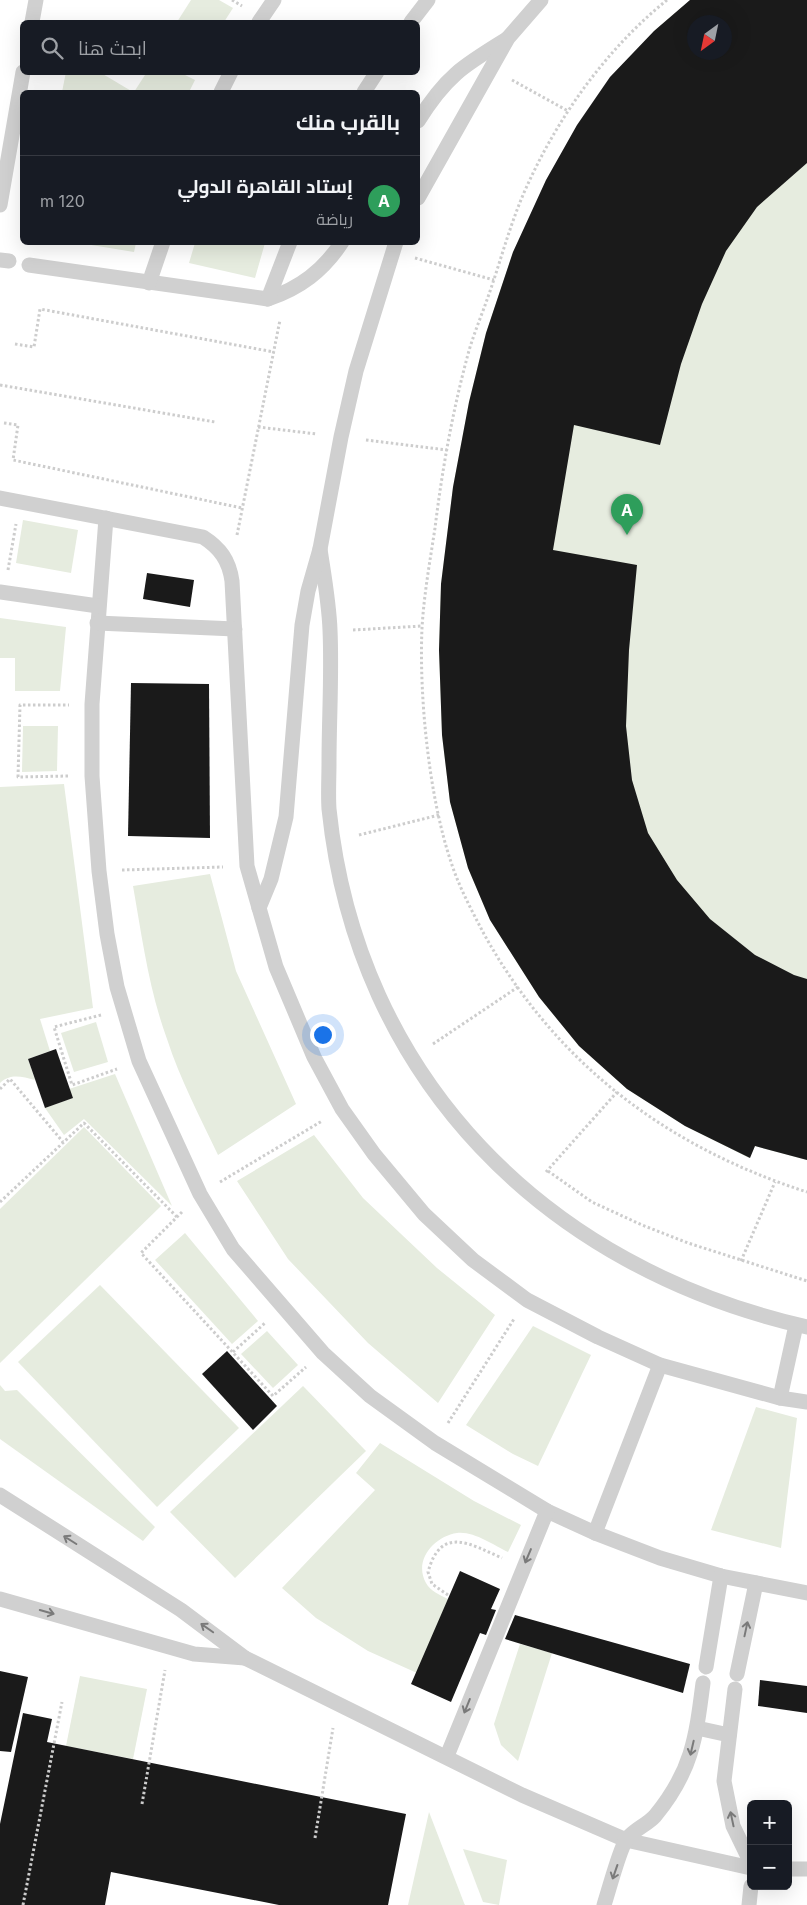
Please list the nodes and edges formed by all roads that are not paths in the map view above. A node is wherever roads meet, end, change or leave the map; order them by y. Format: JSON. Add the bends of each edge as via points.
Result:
{"nodes":[{"id":1,"x":36,"y":0,"type":"edge"},
{"id":2,"x":274,"y":0,"type":"edge"},
{"id":3,"x":428,"y":0,"type":"edge"},
{"id":4,"x":541,"y":0,"type":"edge"},
{"id":5,"x":32,"y":20,"type":"edge"},
{"id":6,"x":260,"y":20,"type":"edge"},
{"id":7,"x":413,"y":20,"type":"edge"},
{"id":8,"x":508,"y":38,"type":"junction"},
{"id":9,"x":22,"y":75,"type":"edge"},
{"id":10,"x":230,"y":75,"type":"edge"},
{"id":11,"x":375,"y":75,"type":"edge"},
{"id":12,"x":222,"y":90,"type":"edge"},
{"id":13,"x":365,"y":90,"type":"edge"},
{"id":14,"x":420,"y":118,"type":"edge"},
{"id":15,"x":420,"y":194,"type":"edge"},
{"id":16,"x":0,"y":205,"type":"edge"},
{"id":17,"x":162,"y":245,"type":"edge"},
{"id":18,"x":289,"y":245,"type":"edge"},
{"id":19,"x":340,"y":245,"type":"edge"},
{"id":20,"x":395,"y":245,"type":"edge"},
{"id":21,"x":30,"y":265,"type":"dead end"},
{"id":22,"x":149,"y":283,"type":"junction"},
{"id":23,"x":268,"y":299,"type":"junction"},
{"id":24,"x":0,"y":498,"type":"edge"},
{"id":25,"x":106,"y":518,"type":"junction"},
{"id":26,"x":320,"y":549,"type":"junction"},
{"id":27,"x":2,"y":592,"type":"edge"},
{"id":28,"x":98,"y":606,"type":"junction"},
{"id":29,"x":96,"y":623,"type":"junction"},
{"id":30,"x":235,"y":629,"type":"junction"},
{"id":31,"x":259,"y":908,"type":"junction"},
{"id":32,"x":802,"y":1326,"type":"edge"},
{"id":33,"x":660,"y":1365,"type":"junction"},
{"id":34,"x":780,"y":1398,"type":"junction"},
{"id":35,"x":807,"y":1402,"type":"edge"},
{"id":36,"x":0,"y":1495,"type":"edge"},
{"id":37,"x":547,"y":1511,"type":"junction"},
{"id":38,"x":595,"y":1533,"type":"junction"},
{"id":39,"x":721,"y":1576,"type":"junction"},
{"id":40,"x":756,"y":1584,"type":"junction"},
{"id":41,"x":807,"y":1594,"type":"edge"},
{"id":42,"x":0,"y":1599,"type":"edge"},
{"id":43,"x":246,"y":1658,"type":"junction"},
{"id":44,"x":706,"y":1667,"type":"dead end"},
{"id":45,"x":703,"y":1682,"type":"dead end"},
{"id":46,"x":697,"y":1728,"type":"junction"},
{"id":47,"x":729,"y":1735,"type":"junction"},
{"id":48,"x":447,"y":1756,"type":"junction"},
{"id":49,"x":626,"y":1840,"type":"junction"},
{"id":50,"x":747,"y":1855,"type":"edge"},
{"id":51,"x":747,"y":1867,"type":"edge"},
{"id":52,"x":792,"y":1869,"type":"edge"},
{"id":53,"x":807,"y":1869,"type":"edge"},
{"id":54,"x":751,"y":1890,"type":"edge"},
{"id":55,"x":604,"y":1905,"type":"edge"},
{"id":56,"x":749,"y":1905,"type":"edge"}],
"edges":[{"from":1,"to":5,"type":"lane"},
{"from":2,"to":6,"type":"lane"},
{"from":3,"to":7,"type":"lane"},
{"from":4,"to":8,"type":"lane"},
{"from":8,"to":14,"type":"lane","via":[[451,76]]},
{"from":8,"to":15,"type":"lane"},
{"from":9,"to":16,"type":"lane"},
{"from":10,"to":12,"type":"lane"},
{"from":11,"to":13,"type":"lane"},
{"from":17,"to":22,"type":"lane"},
{"from":18,"to":23,"type":"lane"},
{"from":19,"to":23,"type":"lane","via":[[313,277],[286,293]]},
{"from":20,"to":26,"type":"lane","via":[[356,371]]},
{"from":21,"to":22,"type":"lane"},
{"from":22,"to":23,"type":"lane"},
{"from":24,"to":25,"type":"lane"},
{"from":25,"to":28,"type":"lane"},
{"from":25,"to":30,"type":"lane","via":[[202,537],[214,544],[230,567]]},
{"from":26,"to":31,"type":"lane","via":[[302,624],[286,817],[271,879]]},
{"from":26,"to":32,"type":"lane","via":[[330,631],[329,806],[340,882],[362,958],[395,1030],[412,1058],[437,1097],[481,1148],[529,1194],[566,1221],[623,1257],[672,1282]]},
{"from":27,"to":28,"type":"lane"},
{"from":28,"to":29,"type":"lane"},
{"from":29,"to":30,"type":"lane"},
{"from":29,"to":37,"type":"lane","via":[[92,776],[107,934],[123,1009],[139,1061],[200,1194],[233,1248],[282,1308],[370,1396],[435,1443]]},
{"from":30,"to":31,"type":"lane","via":[[248,866]]},
{"from":31,"to":33,"type":"lane","via":[[276,967],[314,1057],[342,1109],[424,1214],[473,1260],[527,1300]]},
{"from":32,"to":34,"type":"lane"},
{"from":33,"to":34,"type":"lane"},
{"from":33,"to":38,"type":"lane"},
{"from":34,"to":35,"type":"lane"},
{"from":43,"to":36,"type":"lane","one_way":true,"via":[[181,1610]]},
{"from":37,"to":38,"type":"lane"},
{"from":37,"to":48,"type":"lane","one_way":true},
{"from":38,"to":39,"type":"lane","via":[[660,1558]]},
{"from":39,"to":40,"type":"lane"},
{"from":39,"to":44,"type":"lane"},
{"from":40,"to":41,"type":"lane"},
{"from":47,"to":40,"type":"lane","one_way":true},
{"from":42,"to":43,"type":"lane","one_way":true,"via":[[168,1647],[217,1657]]},
{"from":43,"to":48,"type":"lane"},
{"from":45,"to":46,"type":"lane"},
{"from":46,"to":47,"type":"lane"},
{"from":46,"to":49,"type":"lane","one_way":true,"via":[[689,1761],[674,1792],[653,1818]]},
{"from":50,"to":47,"type":"lane","one_way":true,"via":[[733,1826],[724,1780]]},
{"from":48,"to":49,"type":"lane","via":[[522,1795]]},
{"from":49,"to":51,"type":"lane"},
{"from":49,"to":55,"type":"lane","one_way":true},
{"from":52,"to":53,"type":"lane"},
{"from":54,"to":56,"type":"lane"}]}
